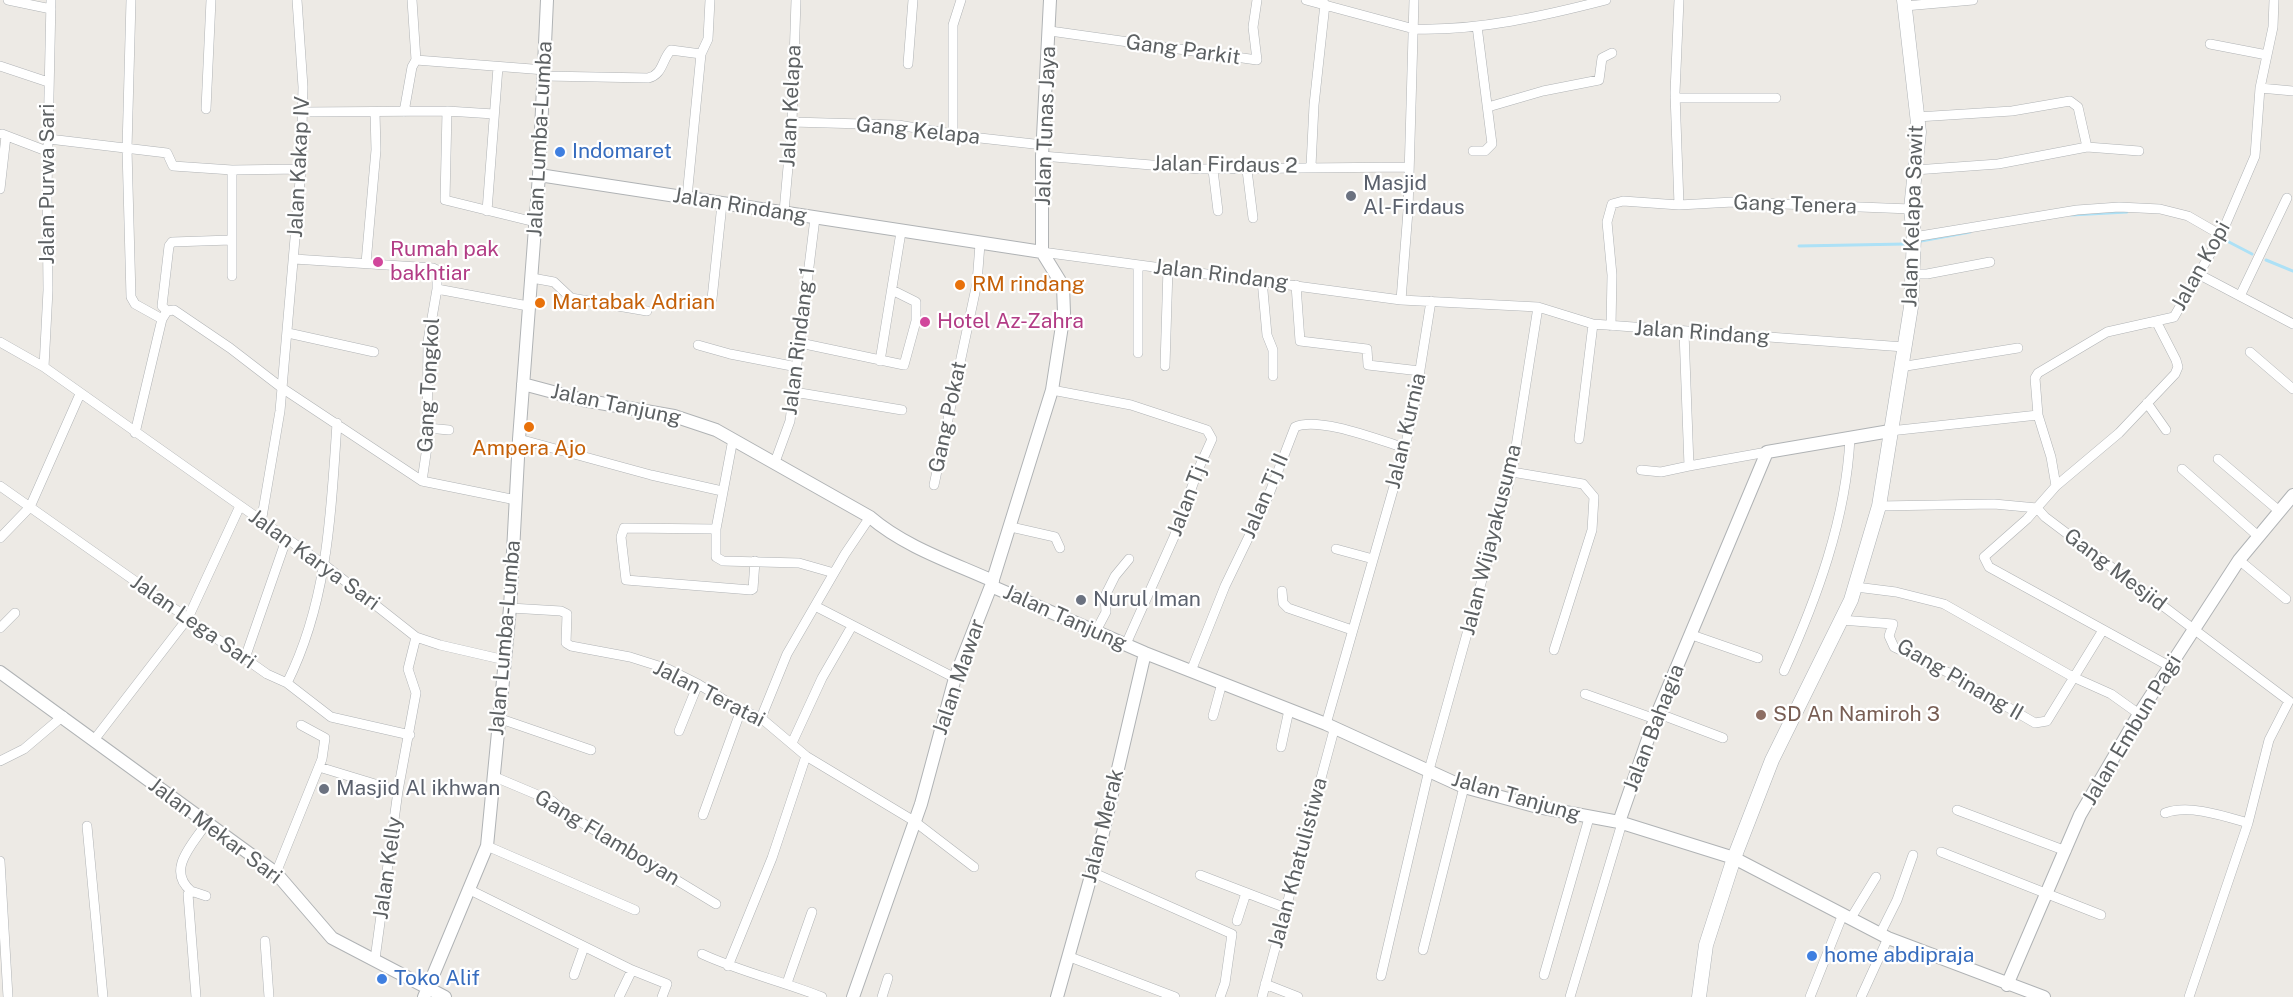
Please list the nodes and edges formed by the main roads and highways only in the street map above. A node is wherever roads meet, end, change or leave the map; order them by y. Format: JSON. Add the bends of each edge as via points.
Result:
{"nodes":[{"id":1,"x":1904,"y":3,"type":"edge"},
{"id":2,"x":1699,"y":997,"type":"edge"}],
"edges":[{"from":1,"to":2,"type":"main road","name":"Jalan Kelapa Sawit","via":[[1919,132],[1911,208],[1911,307],[1879,507],[1856,587],[1772,760],[1734,858],[1706,945]]}]}
